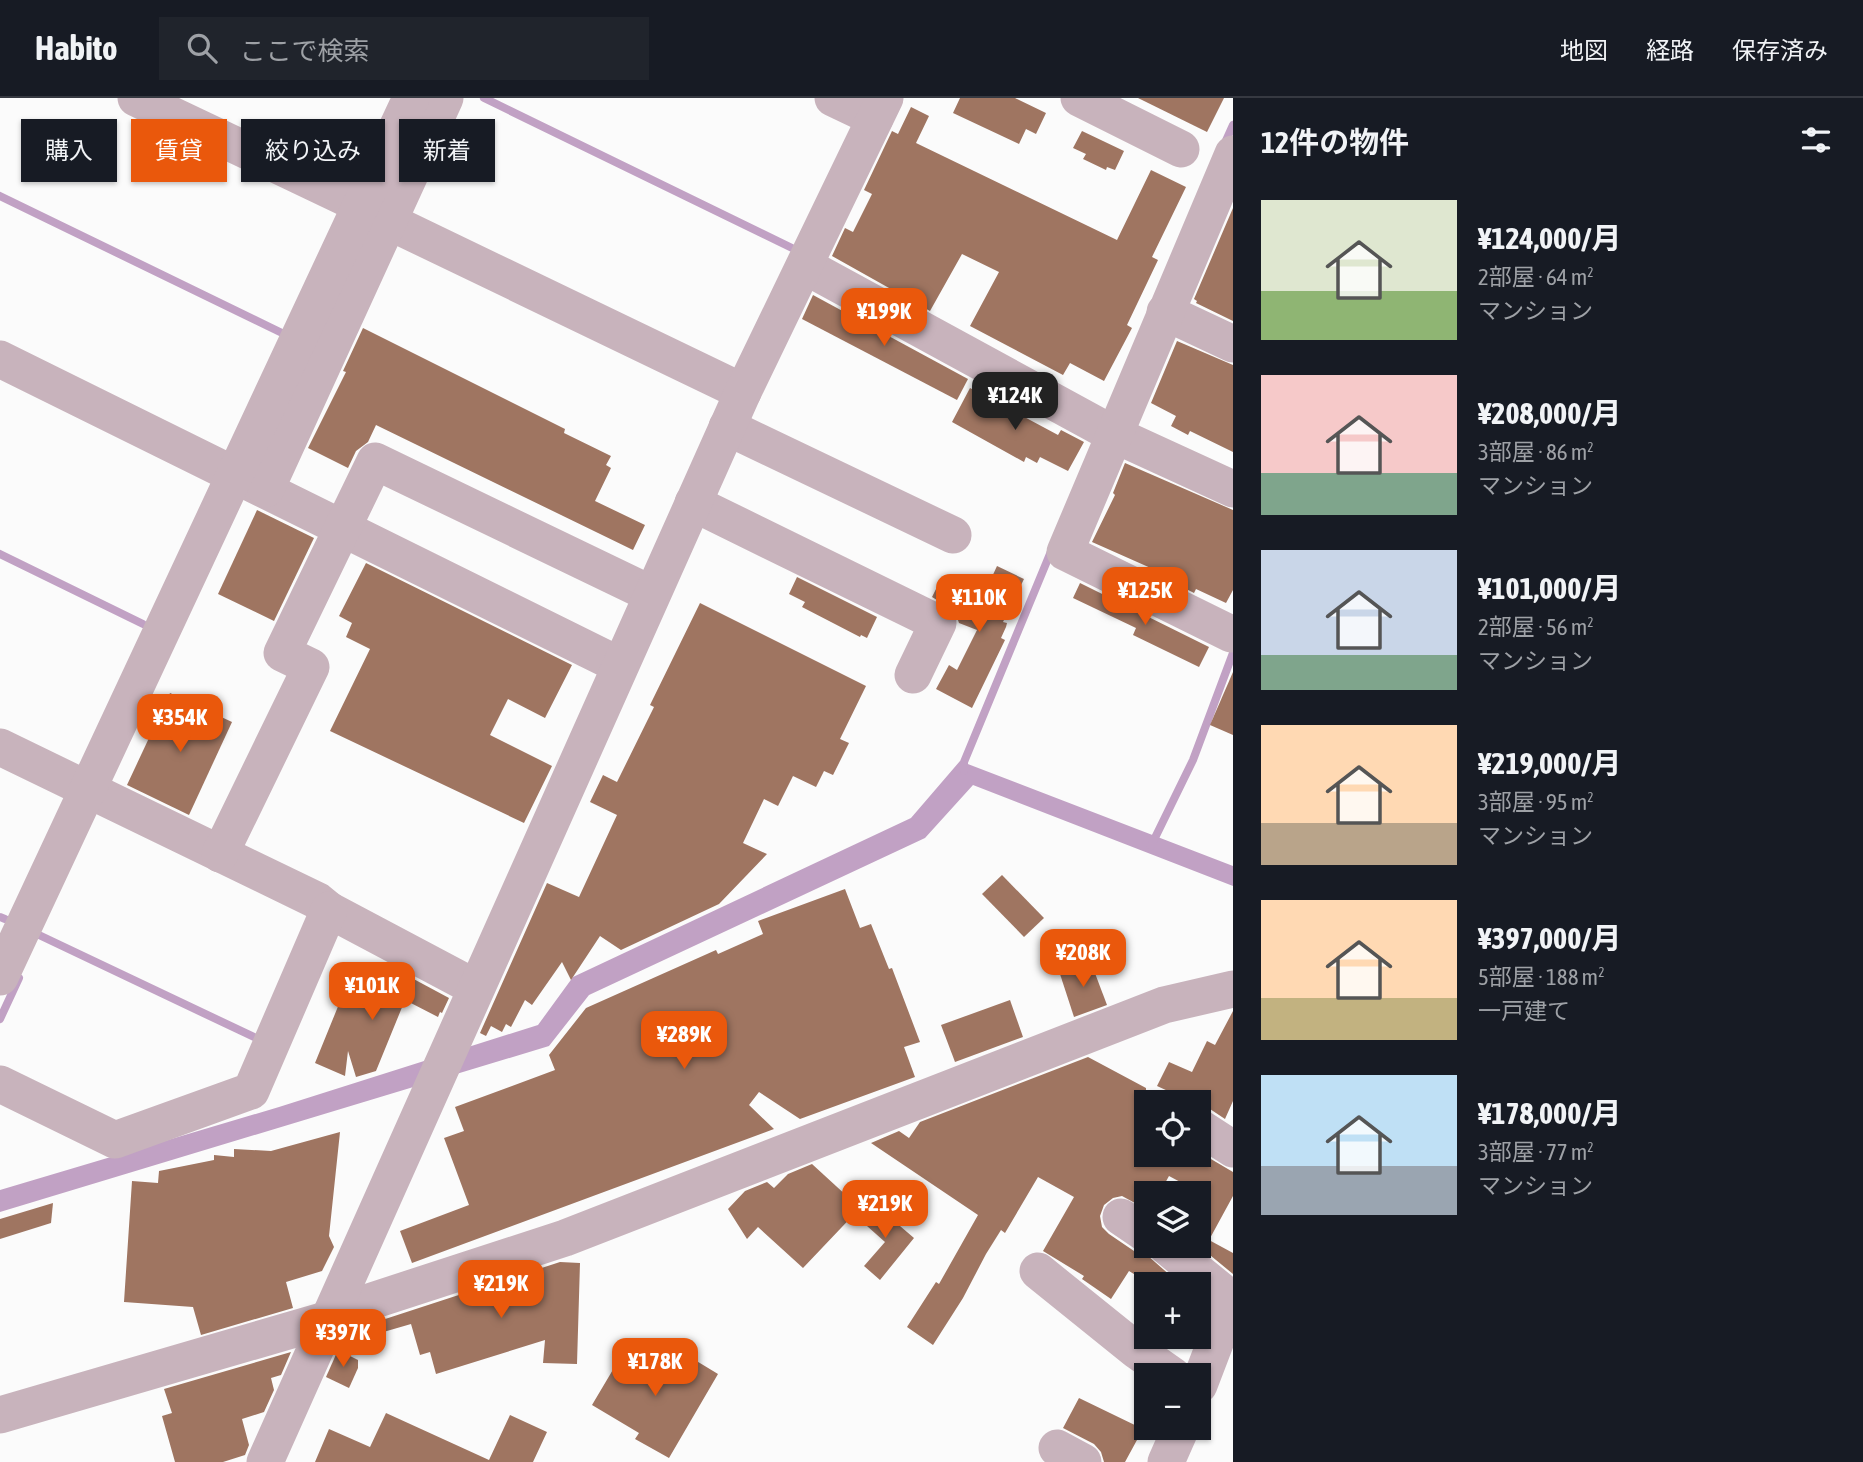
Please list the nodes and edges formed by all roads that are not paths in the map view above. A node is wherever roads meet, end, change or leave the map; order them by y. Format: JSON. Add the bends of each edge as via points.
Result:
{"nodes":[{"id":1,"x":136,"y":98,"type":"edge"},
{"id":2,"x":411,"y":98,"type":"edge"},
{"id":3,"x":445,"y":98,"type":"edge"},
{"id":4,"x":833,"y":98,"type":"edge"},
{"id":5,"x":1079,"y":98,"type":"edge"},
{"id":6,"x":880,"y":108,"type":"edge"},
{"id":7,"x":1181,"y":149,"type":"dead end"},
{"id":8,"x":1233,"y":154,"type":"edge"},
{"id":9,"x":1224,"y":203,"type":"edge"},
{"id":10,"x":370,"y":211,"type":"junction"},
{"id":11,"x":805,"y":266,"type":"junction"},
{"id":12,"x":1166,"y":312,"type":"junction"},
{"id":13,"x":1233,"y":344,"type":"edge"},
{"id":14,"x":0,"y":359,"type":"edge"},
{"id":15,"x":743,"y":392,"type":"junction"},
{"id":16,"x":727,"y":427,"type":"junction"},
{"id":17,"x":1113,"y":434,"type":"junction"},
{"id":18,"x":249,"y":481,"type":"junction"},
{"id":19,"x":1233,"y":489,"type":"edge"},
{"id":20,"x":693,"y":503,"type":"junction"},
{"id":21,"x":342,"y":528,"type":"junction"},
{"id":22,"x":953,"y":535,"type":"dead end"},
{"id":23,"x":652,"y":594,"type":"junction"},
{"id":24,"x":1232,"y":633,"type":"edge"},
{"id":25,"x":619,"y":665,"type":"junction"},
{"id":26,"x":913,"y":675,"type":"dead end"},
{"id":27,"x":0,"y":747,"type":"edge"},
{"id":28,"x":87,"y":789,"type":"junction"},
{"id":29,"x":220,"y":854,"type":"junction"},
{"id":30,"x":329,"y":910,"type":"junction"},
{"id":31,"x":0,"y":977,"type":"edge"},
{"id":32,"x":476,"y":988,"type":"junction"},
{"id":33,"x":1233,"y":989,"type":"edge"},
{"id":34,"x":0,"y":1084,"type":"edge"},
{"id":35,"x":1211,"y":1135,"type":"edge"},
{"id":36,"x":1233,"y":1149,"type":"edge"},
{"id":37,"x":1181,"y":1258,"type":"edge"},
{"id":38,"x":1038,"y":1271,"type":"dead end"},
{"id":39,"x":1232,"y":1298,"type":"edge"},
{"id":40,"x":330,"y":1316,"type":"junction"},
{"id":41,"x":1154,"y":1363,"type":"edge"},
{"id":42,"x":1213,"y":1374,"type":"edge"},
{"id":43,"x":0,"y":1415,"type":"edge"},
{"id":44,"x":1176,"y":1440,"type":"edge"},
{"id":45,"x":265,"y":1462,"type":"edge"},
{"id":46,"x":1166,"y":1462,"type":"edge"}],
"edges":[{"from":1,"to":10,"type":"street"},
{"from":2,"to":10,"type":"street"},
{"from":3,"to":10,"type":"street"},
{"from":4,"to":6,"type":"street"},
{"from":5,"to":7,"type":"street"},
{"from":6,"to":11,"type":"street"},
{"from":8,"to":9,"type":"street"},
{"from":9,"to":12,"type":"street"},
{"from":10,"to":15,"type":"street"},
{"from":10,"to":18,"type":"street"},
{"from":11,"to":15,"type":"street"},
{"from":11,"to":17,"type":"street"},
{"from":12,"to":13,"type":"street"},
{"from":12,"to":17,"type":"street"},
{"from":14,"to":18,"type":"street"},
{"from":15,"to":16,"type":"street"},
{"from":16,"to":20,"type":"street"},
{"from":16,"to":22,"type":"street"},
{"from":17,"to":19,"type":"street"},
{"from":17,"to":24,"type":"street","via":[[1065,552]]},
{"from":18,"to":21,"type":"street"},
{"from":18,"to":28,"type":"street"},
{"from":20,"to":23,"type":"street"},
{"from":20,"to":26,"type":"street","via":[[938,623]]},
{"from":21,"to":23,"type":"street","via":[[375,461]]},
{"from":21,"to":25,"type":"street"},
{"from":21,"to":29,"type":"street","via":[[282,653],[311,667]]},
{"from":23,"to":25,"type":"street"},
{"from":25,"to":32,"type":"street"},
{"from":27,"to":28,"type":"street"},
{"from":28,"to":29,"type":"street"},
{"from":28,"to":31,"type":"street"},
{"from":29,"to":30,"type":"street"},
{"from":30,"to":32,"type":"street"},
{"from":30,"to":34,"type":"street","via":[[251,1091],[115,1140]]},
{"from":32,"to":40,"type":"street"},
{"from":33,"to":40,"type":"street","via":[[1164,1005],[565,1238]]},
{"from":35,"to":36,"type":"street"},
{"from":37,"to":39,"type":"street"},
{"from":38,"to":41,"type":"street"},
{"from":39,"to":42,"type":"street"},
{"from":40,"to":43,"type":"street"},
{"from":40,"to":45,"type":"street"},
{"from":44,"to":46,"type":"street"}]}
